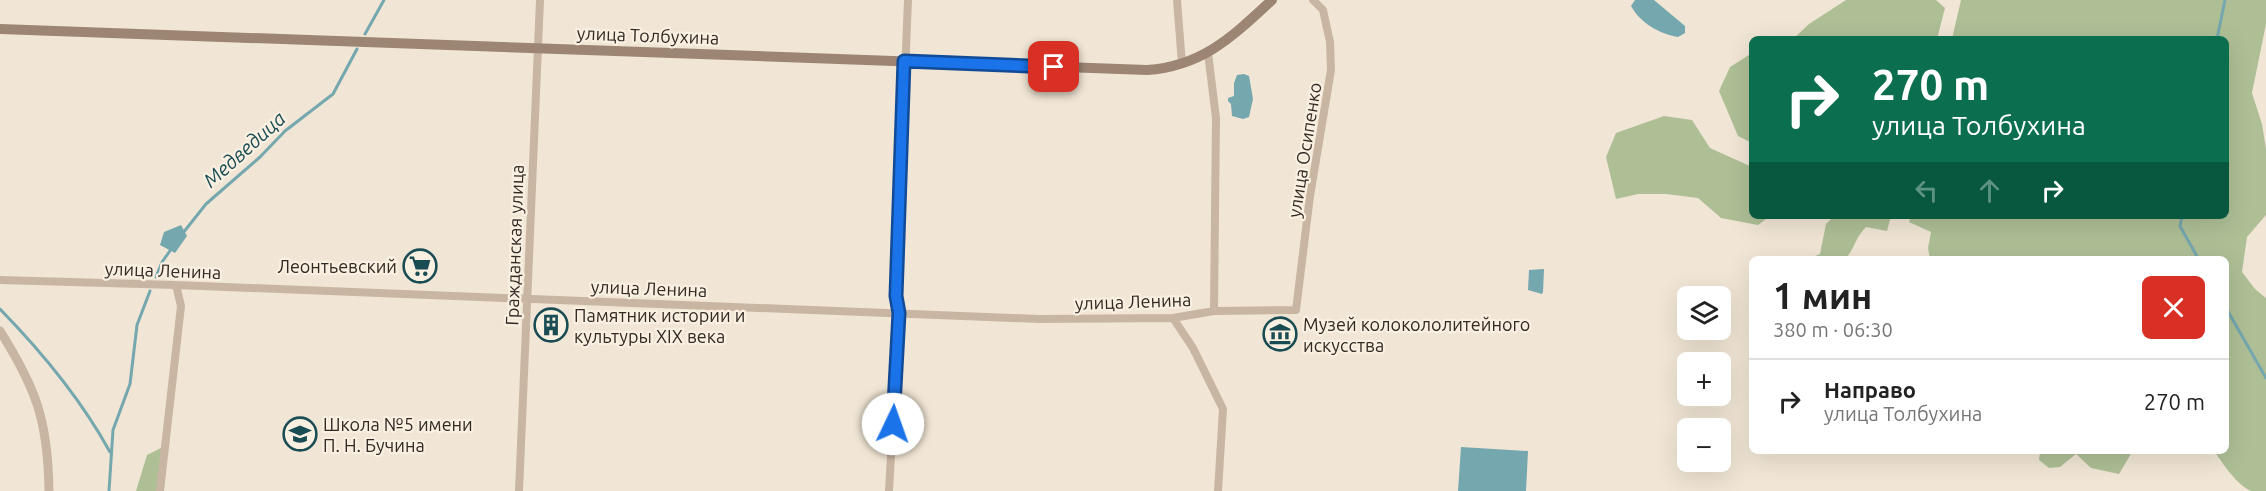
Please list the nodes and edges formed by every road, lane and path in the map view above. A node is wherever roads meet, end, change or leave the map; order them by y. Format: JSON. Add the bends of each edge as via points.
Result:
{"nodes":[{"id":1,"x":540,"y":0,"type":"edge"},
{"id":2,"x":908,"y":0,"type":"edge"},
{"id":3,"x":1177,"y":0,"type":"edge"},
{"id":4,"x":1272,"y":0,"type":"edge"},
{"id":5,"x":1313,"y":0,"type":"edge"},
{"id":6,"x":0,"y":29,"type":"edge"},
{"id":7,"x":537,"y":48,"type":"junction"},
{"id":8,"x":1208,"y":53,"type":"junction"},
{"id":9,"x":904,"y":61,"type":"junction"},
{"id":10,"x":1182,"y":64,"type":"junction"},
{"id":11,"x":0,"y":280,"type":"edge"},
{"id":12,"x":176,"y":285,"type":"junction"},
{"id":13,"x":528,"y":299,"type":"junction"},
{"id":14,"x":1296,"y":310,"type":"joint"},
{"id":15,"x":1214,"y":311,"type":"junction"},
{"id":16,"x":899,"y":313,"type":"junction"},
{"id":17,"x":1173,"y":318,"type":"junction"},
{"id":18,"x":0,"y":331,"type":"edge"},
{"id":19,"x":50,"y":491,"type":"edge"},
{"id":20,"x":160,"y":491,"type":"edge"},
{"id":21,"x":519,"y":491,"type":"edge"},
{"id":22,"x":889,"y":491,"type":"edge"},
{"id":23,"x":1218,"y":491,"type":"edge"}],
"edges":[{"from":1,"to":7,"type":"street","name":"Гражданская улица"},
{"from":2,"to":9,"type":"street"},
{"from":3,"to":10,"type":"street"},
{"from":4,"to":8,"type":"main road","name":"улица Толбухина"},
{"from":5,"to":14,"type":"street","name":"улица Осипенко","via":[[1323,10],[1331,70]]},
{"from":6,"to":7,"type":"main road","name":"улица Толбухина"},
{"from":7,"to":9,"type":"main road","name":"улица Толбухина"},
{"from":7,"to":13,"type":"street","name":"Гражданская улица"},
{"from":8,"to":10,"type":"main road","name":"улица Толбухина"},
{"from":8,"to":15,"type":"street","via":[[1216,118]]},
{"from":9,"to":10,"type":"main road","name":"улица Толбухина","via":[[1148,70]]},
{"from":9,"to":16,"type":"street","via":[[896,296]]},
{"from":11,"to":12,"type":"street","name":"улица Ленина"},
{"from":12,"to":13,"type":"street","name":"улица Ленина"},
{"from":12,"to":20,"type":"street","via":[[181,306]]},
{"from":13,"to":16,"type":"street","name":"улица Ленина"},
{"from":13,"to":21,"type":"street","name":"Гражданская улица"},
{"from":14,"to":15,"type":"street","name":"улица Ленина"},
{"from":15,"to":17,"type":"street","name":"улица Ленина"},
{"from":16,"to":17,"type":"street","name":"улица Ленина","via":[[1040,320]]},
{"from":16,"to":22,"type":"street"},
{"from":17,"to":23,"type":"street","via":[[1193,348],[1223,409]]},
{"from":18,"to":19,"type":"street","via":[[40,408]]}]}
